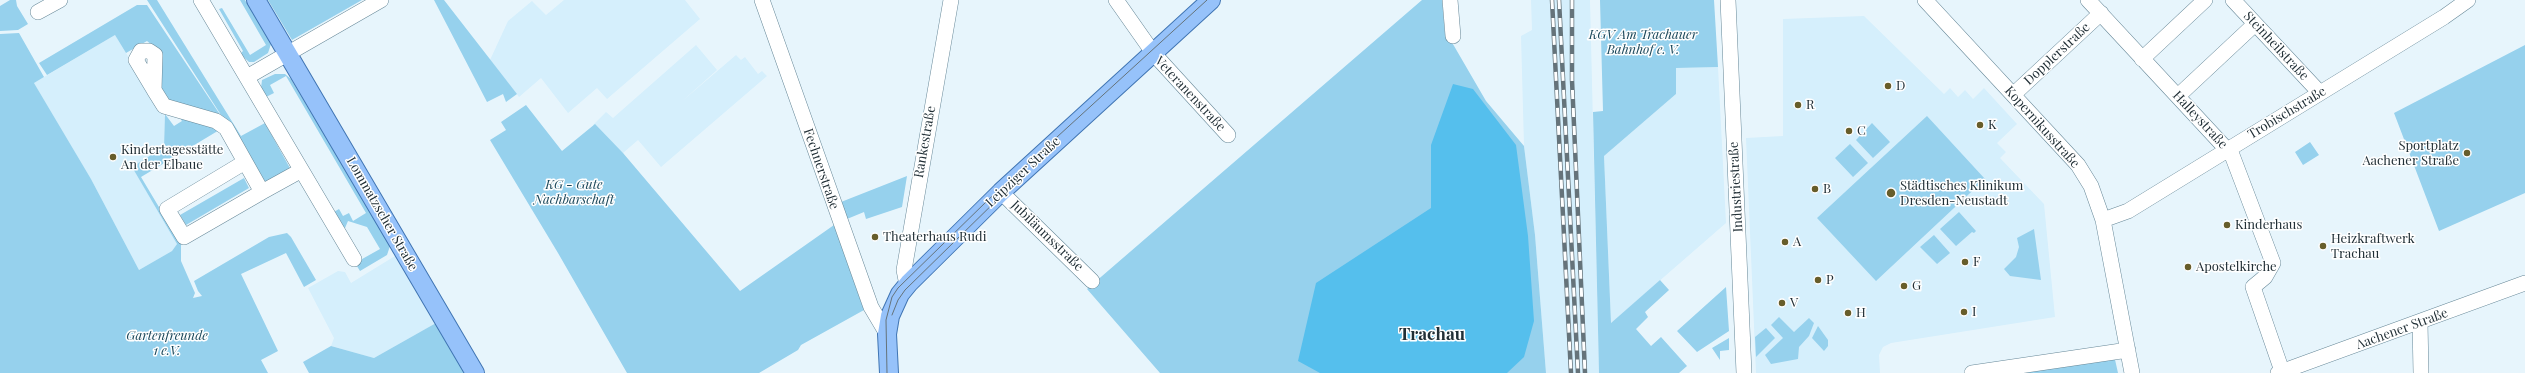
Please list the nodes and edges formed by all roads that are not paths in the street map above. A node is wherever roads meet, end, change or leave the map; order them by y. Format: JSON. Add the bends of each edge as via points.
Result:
{"nodes":[{"id":1,"x":60,"y":0,"type":"edge"},
{"id":2,"x":201,"y":0,"type":"edge"},
{"id":3,"x":256,"y":0,"type":"edge"},
{"id":4,"x":381,"y":0,"type":"edge"},
{"id":5,"x":762,"y":0,"type":"edge"},
{"id":6,"x":960,"y":0,"type":"edge"},
{"id":7,"x":1116,"y":0,"type":"edge"},
{"id":8,"x":1211,"y":0,"type":"edge"},
{"id":9,"x":1450,"y":0,"type":"edge"},
{"id":10,"x":1728,"y":0,"type":"edge"},
{"id":11,"x":1925,"y":0,"type":"edge"},
{"id":12,"x":2088,"y":0,"type":"edge"},
{"id":13,"x":2205,"y":0,"type":"edge"},
{"id":14,"x":2233,"y":0,"type":"edge"},
{"id":15,"x":2468,"y":0,"type":"edge"},
{"id":16,"x":950,"y":5,"type":"edge"},
{"id":17,"x":38,"y":12,"type":"dead end"},
{"id":18,"x":2101,"y":13,"type":"junction"},
{"id":19,"x":2255,"y":24,"type":"junction"},
{"id":20,"x":1453,"y":36,"type":"dead end"},
{"id":21,"x":1153,"y":53,"type":"junction"},
{"id":22,"x":288,"y":54,"type":"junction"},
{"id":23,"x":2142,"y":59,"type":"junction"},
{"id":24,"x":247,"y":77,"type":"junction"},
{"id":25,"x":154,"y":90,"type":"dead end"},
{"id":26,"x":2320,"y":92,"type":"junction"},
{"id":27,"x":2014,"y":94,"type":"junction"},
{"id":28,"x":2178,"y":96,"type":"junction"},
{"id":29,"x":1228,"y":135,"type":"dead end"},
{"id":30,"x":2228,"y":149,"type":"junction"},
{"id":31,"x":246,"y":162,"type":"junction"},
{"id":32,"x":300,"y":171,"type":"junction"},
{"id":33,"x":262,"y":192,"type":"junction"},
{"id":34,"x":1001,"y":192,"type":"junction"},
{"id":35,"x":2103,"y":220,"type":"junction"},
{"id":36,"x":354,"y":259,"type":"dead end"},
{"id":37,"x":1092,"y":281,"type":"dead end"},
{"id":38,"x":909,"y":283,"type":"junction"},
{"id":39,"x":2525,"y":283,"type":"edge"},
{"id":40,"x":2420,"y":322,"type":"junction"},
{"id":41,"x":887,"y":334,"type":"junction"},
{"id":42,"x":2128,"y":350,"type":"junction"},
{"id":43,"x":2280,"y":372,"type":"edge"},
{"id":44,"x":475,"y":373,"type":"edge"},
{"id":45,"x":889,"y":373,"type":"edge"},
{"id":46,"x":1744,"y":373,"type":"edge"},
{"id":47,"x":1972,"y":373,"type":"edge"},
{"id":48,"x":2132,"y":373,"type":"edge"},
{"id":49,"x":2422,"y":373,"type":"edge"}],
"edges":[{"from":1,"to":17,"type":"street"},
{"from":2,"to":24,"type":"street"},
{"from":3,"to":22,"type":"main road","name":"Lommatzscher Straße"},
{"from":4,"to":22,"type":"street"},
{"from":5,"to":41,"type":"street","name":"Fechnerstraße","via":[[868,300]]},
{"from":6,"to":16,"type":"street"},
{"from":7,"to":21,"type":"street","name":"Veteranenstraße"},
{"from":8,"to":21,"type":"main road","name":"Leipziger Straße"},
{"from":9,"to":20,"type":"street"},
{"from":10,"to":46,"type":"street","name":"Industriestraße"},
{"from":11,"to":27,"type":"street","name":"Kopernikusstraße"},
{"from":12,"to":18,"type":"street","name":"Halleystraße"},
{"from":13,"to":23,"type":"street"},
{"from":14,"to":19,"type":"street","name":"Steinheilstraße"},
{"from":15,"to":26,"type":"street","name":"Trobischstraße"},
{"from":16,"to":38,"type":"street","name":"Rankestraße","via":[[904,270]]},
{"from":18,"to":23,"type":"street","name":"Halleystraße"},
{"from":18,"to":27,"type":"street","name":"Dopplerstraße"},
{"from":19,"to":26,"type":"street","name":"Steinheilstraße"},
{"from":19,"to":28,"type":"street"},
{"from":21,"to":29,"type":"street","name":"Veteranenstraße"},
{"from":21,"to":34,"type":"main road","name":"Leipziger Straße"},
{"from":22,"to":24,"type":"street"},
{"from":22,"to":44,"type":"main road","name":"Lommatzscher Straße"},
{"from":23,"to":28,"type":"street","name":"Halleystraße"},
{"from":24,"to":32,"type":"street"},
{"from":25,"to":31,"type":"street","via":[[164,106],[216,121],[226,128]]},
{"from":26,"to":30,"type":"street","name":"Trobischstraße"},
{"from":27,"to":35,"type":"street","name":"Kopernikusstraße","via":[[2078,165],[2091,186]]},
{"from":28,"to":30,"type":"street","name":"Halleystraße"},
{"from":30,"to":35,"type":"street","name":"Trobischstraße","via":[[2128,211]]},
{"from":30,"to":43,"type":"street","name":"Halleystraße","via":[[2273,262],[2265,277],[2253,287]]},
{"from":31,"to":33,"type":"street"},
{"from":31,"to":33,"type":"street","via":[[167,209],[184,238]]},
{"from":32,"to":33,"type":"street"},
{"from":32,"to":36,"type":"street"},
{"from":34,"to":37,"type":"street","name":"Jubiläumsstraße"},
{"from":34,"to":38,"type":"main road","name":"Leipziger Straße"},
{"from":35,"to":42,"type":"street","name":"Kopernikusstraße"},
{"from":38,"to":41,"type":"main road","name":"Leipziger Straße","via":[[894,305]]},
{"from":39,"to":40,"type":"street","name":"Aachener Straße"},
{"from":40,"to":43,"type":"street","name":"Aachener Straße"},
{"from":40,"to":49,"type":"street"},
{"from":41,"to":45,"type":"main road","name":"Leipziger Straße"},
{"from":42,"to":47,"type":"street"},
{"from":42,"to":48,"type":"street","name":"Kopernikusstraße"}]}
